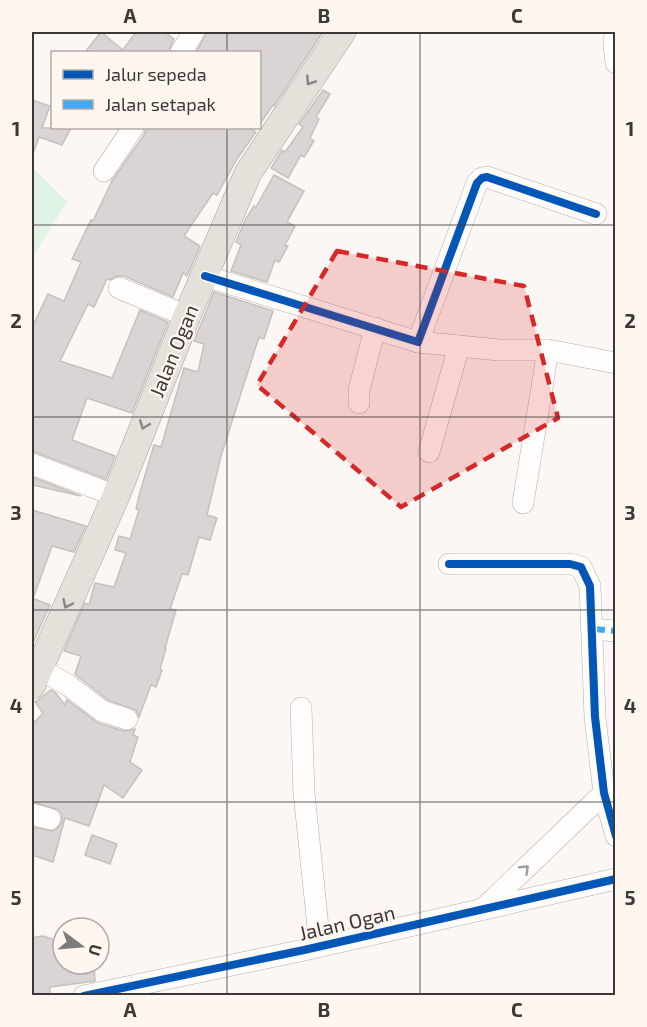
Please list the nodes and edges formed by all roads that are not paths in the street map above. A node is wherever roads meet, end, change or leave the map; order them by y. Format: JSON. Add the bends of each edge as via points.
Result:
{"nodes":[{"id":1,"x":194,"y":32,"type":"edge"},
{"id":2,"x":342,"y":32,"type":"edge"},
{"id":3,"x":615,"y":32,"type":"edge"},
{"id":4,"x":182,"y":51,"type":"edge"},
{"id":5,"x":615,"y":63,"type":"edge"},
{"id":6,"x":132,"y":129,"type":"edge"},
{"id":7,"x":104,"y":171,"type":"dead end"},
{"id":8,"x":596,"y":214,"type":"dead end"},
{"id":9,"x":205,"y":276,"type":"junction"},
{"id":10,"x":119,"y":288,"type":"dead end"},
{"id":11,"x":187,"y":316,"type":"junction"},
{"id":12,"x":375,"y":328,"type":"junction"},
{"id":13,"x":418,"y":342,"type":"junction"},
{"id":14,"x":459,"y":346,"type":"junction"},
{"id":15,"x":548,"y":350,"type":"junction"},
{"id":16,"x":615,"y":363,"type":"edge"},
{"id":17,"x":359,"y":403,"type":"dead end"},
{"id":18,"x":429,"y":452,"type":"dead end"},
{"id":19,"x":32,"y":464,"type":"edge"},
{"id":20,"x":116,"y":496,"type":"junction"},
{"id":21,"x":524,"y":503,"type":"dead end"},
{"id":22,"x":448,"y":564,"type":"dead end"},
{"id":23,"x":593,"y":629,"type":"junction"},
{"id":24,"x":615,"y":631,"type":"edge"},
{"id":25,"x":35,"y":677,"type":"edge"},
{"id":26,"x":301,"y":708,"type":"dead end"},
{"id":27,"x":127,"y":719,"type":"dead end"},
{"id":28,"x":604,"y":794,"type":"junction"},
{"id":29,"x":615,"y":836,"type":"edge"},
{"id":30,"x":615,"y":879,"type":"edge"},
{"id":31,"x":483,"y":909,"type":"junction"},
{"id":32,"x":320,"y":946,"type":"junction"},
{"id":33,"x":84,"y":996,"type":"edge"}],
"edges":[{"from":1,"to":4,"type":"street"},
{"from":2,"to":9,"type":"main road","name":"Jalan Ogan","one_way":true,"via":[[248,173]]},
{"from":3,"to":5,"type":"street"},
{"from":6,"to":7,"type":"street"},
{"from":8,"to":13,"type":"street","via":[[482,178]]},
{"from":9,"to":11,"type":"main road","name":"Jalan Ogan"},
{"from":9,"to":12,"type":"street"},
{"from":10,"to":11,"type":"street"},
{"from":11,"to":20,"type":"main road","name":"Jalan Ogan","one_way":true},
{"from":12,"to":13,"type":"street"},
{"from":12,"to":17,"type":"street"},
{"from":13,"to":14,"type":"street"},
{"from":14,"to":15,"type":"street"},
{"from":14,"to":18,"type":"street"},
{"from":15,"to":16,"type":"street"},
{"from":15,"to":21,"type":"street"},
{"from":19,"to":20,"type":"street"},
{"from":20,"to":25,"type":"main road","name":"Jalan Ogan","one_way":true},
{"from":22,"to":23,"type":"street","via":[[581,567],[591,586]]},
{"from":23,"to":24,"type":"street"},
{"from":23,"to":28,"type":"street","via":[[595,717]]},
{"from":25,"to":27,"type":"street","via":[[68,685],[102,711]]},
{"from":26,"to":32,"type":"street","via":[[304,793]]},
{"from":28,"to":29,"type":"street"},
{"from":31,"to":28,"type":"street","one_way":true},
{"from":30,"to":31,"type":"street","name":"Jalan Ogan"},
{"from":31,"to":32,"type":"street","name":"Jalan Ogan"},
{"from":32,"to":33,"type":"street","name":"Jalan Ogan"}]}
